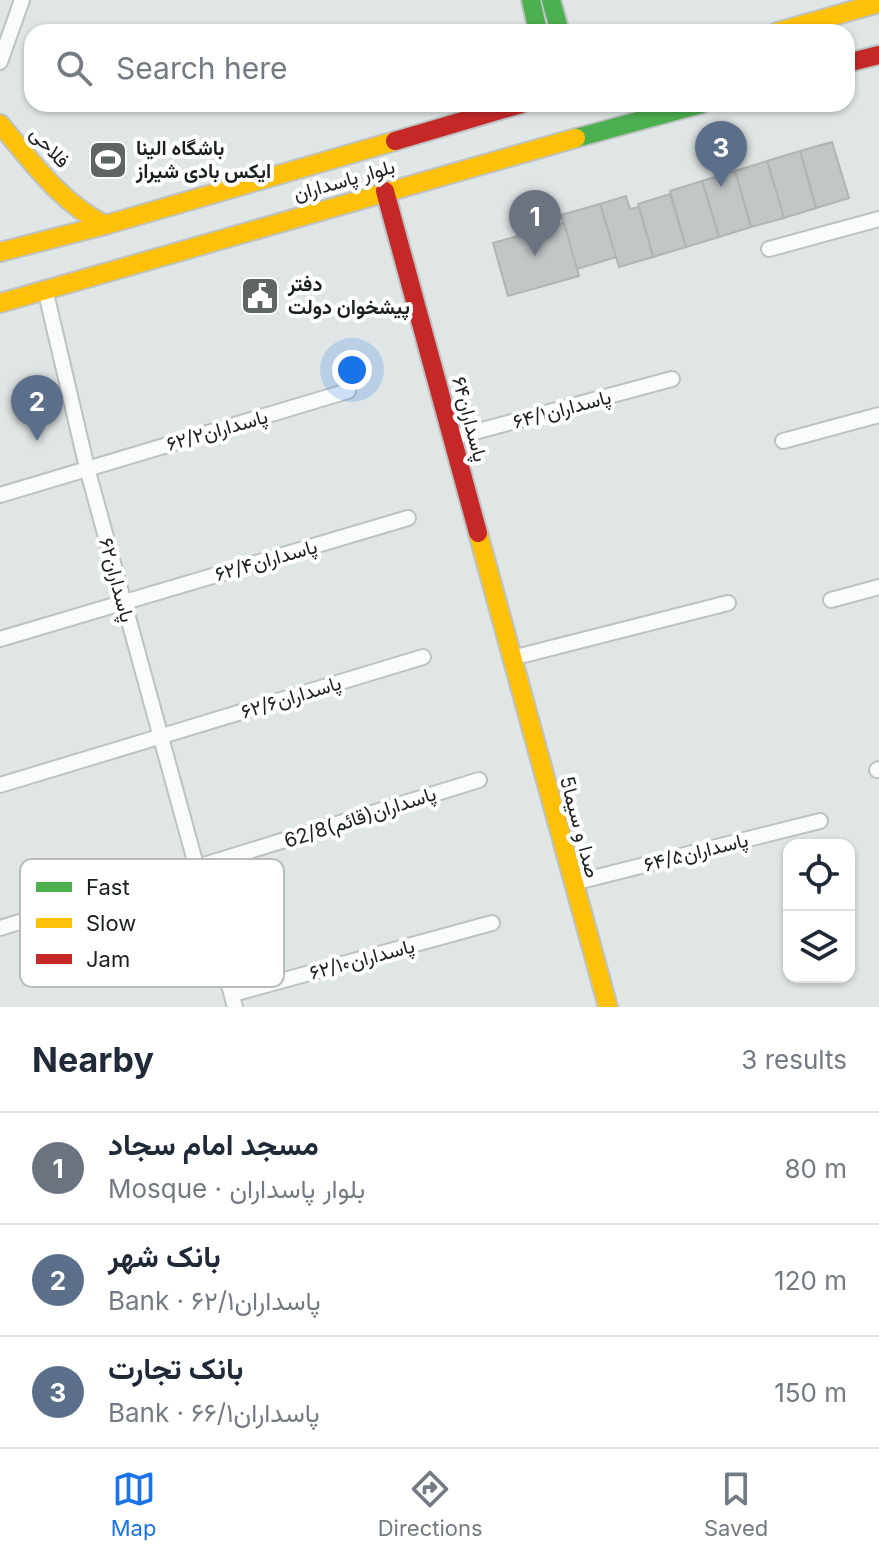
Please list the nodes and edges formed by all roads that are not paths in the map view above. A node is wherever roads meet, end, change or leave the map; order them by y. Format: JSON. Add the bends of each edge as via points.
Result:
{"nodes":[{"id":1,"x":531,"y":0,"type":"edge"},
{"id":2,"x":551,"y":0,"type":"edge"},
{"id":3,"x":25,"y":1,"type":"edge"},
{"id":4,"x":879,"y":3,"type":"edge"},
{"id":5,"x":536,"y":24,"type":"edge"},
{"id":6,"x":558,"y":24,"type":"edge"},
{"id":7,"x":805,"y":24,"type":"edge"},
{"id":8,"x":879,"y":55,"type":"edge"},
{"id":9,"x":855,"y":61,"type":"edge"},
{"id":10,"x":0,"y":62,"type":"edge"},
{"id":11,"x":487,"y":112,"type":"edge"},
{"id":12,"x":672,"y":112,"type":"edge"},
{"id":13,"x":0,"y":124,"type":"edge"},
{"id":14,"x":385,"y":191,"type":"junction"},
{"id":15,"x":66,"y":199,"type":"junction"},
{"id":16,"x":879,"y":219,"type":"edge"},
{"id":17,"x":105,"y":225,"type":"junction"},
{"id":18,"x":45,"y":241,"type":"junction"},
{"id":19,"x":769,"y":249,"type":"dead end"},
{"id":20,"x":0,"y":252,"type":"edge"},
{"id":21,"x":45,"y":289,"type":"junction"},
{"id":22,"x":0,"y":303,"type":"edge"},
{"id":23,"x":672,"y":379,"type":"dead end"},
{"id":24,"x":348,"y":391,"type":"dead end"},
{"id":25,"x":879,"y":415,"type":"edge"},
{"id":26,"x":452,"y":438,"type":"junction"},
{"id":27,"x":783,"y":441,"type":"dead end"},
{"id":28,"x":87,"y":468,"type":"junction"},
{"id":29,"x":0,"y":495,"type":"edge"},
{"id":30,"x":408,"y":518,"type":"dead end"},
{"id":31,"x":879,"y":587,"type":"edge"},
{"id":32,"x":831,"y":600,"type":"dead end"},
{"id":33,"x":123,"y":602,"type":"junction"},
{"id":34,"x":728,"y":603,"type":"dead end"},
{"id":35,"x":0,"y":639,"type":"edge"},
{"id":36,"x":423,"y":657,"type":"dead end"},
{"id":37,"x":512,"y":658,"type":"junction"},
{"id":38,"x":160,"y":737,"type":"junction"},
{"id":39,"x":479,"y":780,"type":"dead end"},
{"id":40,"x":0,"y":785,"type":"edge"},
{"id":41,"x":820,"y":821,"type":"dead end"},
{"id":42,"x":193,"y":859,"type":"edge"},
{"id":43,"x":228,"y":859,"type":"edge"},
{"id":44,"x":573,"y":883,"type":"junction"},
{"id":45,"x":20,"y":922,"type":"edge"},
{"id":46,"x":492,"y":923,"type":"dead end"},
{"id":47,"x":0,"y":928,"type":"edge"},
{"id":48,"x":284,"y":985,"type":"edge"},
{"id":49,"x":278,"y":987,"type":"edge"},
{"id":50,"x":234,"y":1000,"type":"edge"},
{"id":51,"x":608,"y":1007,"type":"edge"}],
"edges":[{"from":1,"to":5,"type":"main road"},
{"from":2,"to":6,"type":"main road"},
{"from":3,"to":10,"type":"street"},
{"from":4,"to":7,"type":"main road"},
{"from":8,"to":9,"type":"main road"},
{"from":11,"to":17,"type":"main road","name":"بلوار پاسداران"},
{"from":12,"to":14,"type":"main road","name":"بلوار پاسداران"},
{"from":13,"to":15,"type":"main road","name":"فلاحی"},
{"from":14,"to":21,"type":"main road","name":"بلوار پاسداران"},
{"from":14,"to":26,"type":"main road","name":"پاسداران۶۴"},
{"from":15,"to":17,"type":"main road","name":"فلاحی"},
{"from":15,"to":18,"type":"main road","name":"فلاحی","via":[[62,223]]},
{"from":16,"to":19,"type":"street"},
{"from":17,"to":18,"type":"main road","name":"بلوار پاسداران"},
{"from":18,"to":20,"type":"main road","name":"بلوار پاسداران"},
{"from":21,"to":22,"type":"main road","name":"بلوار پاسداران"},
{"from":21,"to":28,"type":"street","name":"پاسداران۶۲"},
{"from":23,"to":26,"type":"street","name":"پاسداران۶۴/۱"},
{"from":24,"to":28,"type":"street","name":"پاسداران۶۲/۲"},
{"from":25,"to":27,"type":"street"},
{"from":26,"to":37,"type":"main road","name":"پاسداران۶۴"},
{"from":28,"to":29,"type":"street","name":"پاسداران۶۲/۲"},
{"from":28,"to":33,"type":"street","name":"پاسداران۶۲"},
{"from":30,"to":33,"type":"street","name":"پاسداران۶۲/۴"},
{"from":31,"to":32,"type":"street"},
{"from":33,"to":35,"type":"street","name":"پاسداران۶۲/۴"},
{"from":33,"to":38,"type":"street","name":"پاسداران۶۲"},
{"from":34,"to":37,"type":"street"},
{"from":36,"to":38,"type":"street","name":"پاسداران۶۲/۶"},
{"from":37,"to":44,"type":"main road","name":"5صدا و سیما"},
{"from":38,"to":40,"type":"street","name":"پاسداران۶۲/۶"},
{"from":38,"to":42,"type":"street","name":"پاسداران۶۲"},
{"from":39,"to":43,"type":"street","name":"62/8پاسداران(قائم)"},
{"from":41,"to":44,"type":"street","name":"پاسداران۶۴/۵"},
{"from":44,"to":51,"type":"main road","name":"5صدا و سیما"},
{"from":45,"to":47,"type":"street","name":"62/8پاسداران(قائم)"},
{"from":46,"to":48,"type":"street","name":"پاسداران۶۲/۱۰"},
{"from":49,"to":50,"type":"street","name":"پاسداران۶۲/۱۰"}]}
